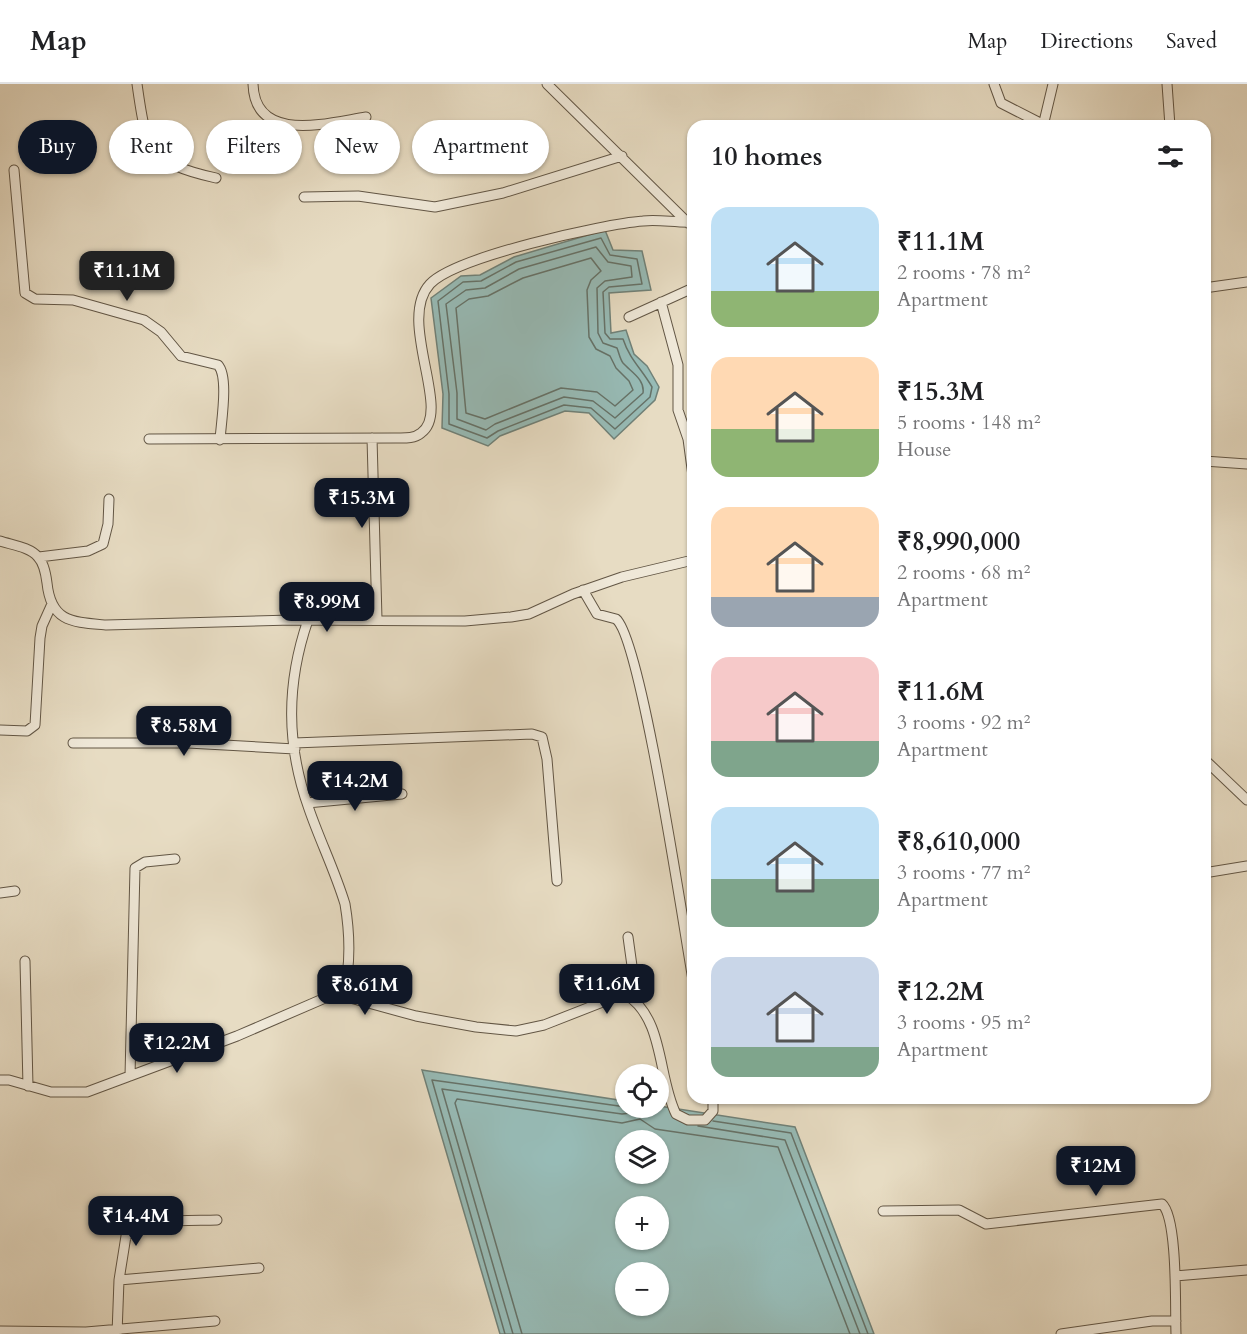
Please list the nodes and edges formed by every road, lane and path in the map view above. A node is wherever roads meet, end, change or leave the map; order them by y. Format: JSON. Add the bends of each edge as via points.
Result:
{"nodes":[{"id":1,"x":137,"y":84,"type":"edge"},
{"id":2,"x":253,"y":84,"type":"edge"},
{"id":3,"x":546,"y":84,"type":"edge"},
{"id":4,"x":994,"y":84,"type":"edge"},
{"id":5,"x":1053,"y":84,"type":"edge"},
{"id":6,"x":1167,"y":84,"type":"edge"},
{"id":7,"x":366,"y":117,"type":"dead end"},
{"id":8,"x":1034,"y":120,"type":"edge"},
{"id":9,"x":1044,"y":120,"type":"edge"},
{"id":10,"x":1170,"y":120,"type":"edge"},
{"id":11,"x":622,"y":156,"type":"junction"},
{"id":12,"x":14,"y":171,"type":"dead end"},
{"id":13,"x":216,"y":177,"type":"dead end"},
{"id":14,"x":304,"y":197,"type":"dead end"},
{"id":15,"x":687,"y":220,"type":"edge"},
{"id":16,"x":687,"y":224,"type":"edge"},
{"id":17,"x":1247,"y":282,"type":"edge"},
{"id":18,"x":1211,"y":287,"type":"edge"},
{"id":19,"x":687,"y":291,"type":"edge"},
{"id":20,"x":661,"y":302,"type":"junction"},
{"id":21,"x":629,"y":317,"type":"dead end"},
{"id":22,"x":687,"y":435,"type":"edge"},
{"id":23,"x":372,"y":438,"type":"junction"},
{"id":24,"x":149,"y":440,"type":"dead end"},
{"id":25,"x":220,"y":440,"type":"junction"},
{"id":26,"x":1211,"y":461,"type":"edge"},
{"id":27,"x":1247,"y":464,"type":"edge"},
{"id":28,"x":109,"y":499,"type":"dead end"},
{"id":29,"x":0,"y":542,"type":"edge"},
{"id":30,"x":39,"y":557,"type":"junction"},
{"id":31,"x":687,"y":561,"type":"edge"},
{"id":32,"x":583,"y":590,"type":"junction"},
{"id":33,"x":51,"y":606,"type":"junction"},
{"id":34,"x":377,"y":619,"type":"junction"},
{"id":35,"x":308,"y":620,"type":"junction"},
{"id":36,"x":0,"y":730,"type":"edge"},
{"id":37,"x":73,"y":743,"type":"dead end"},
{"id":38,"x":295,"y":746,"type":"junction"},
{"id":39,"x":1211,"y":766,"type":"edge"},
{"id":40,"x":402,"y":794,"type":"dead end"},
{"id":41,"x":1247,"y":800,"type":"edge"},
{"id":42,"x":307,"y":803,"type":"junction"},
{"id":43,"x":175,"y":859,"type":"dead end"},
{"id":44,"x":1247,"y":866,"type":"edge"},
{"id":45,"x":1211,"y":872,"type":"edge"},
{"id":46,"x":557,"y":881,"type":"dead end"},
{"id":47,"x":15,"y":891,"type":"dead end"},
{"id":48,"x":0,"y":893,"type":"edge"},
{"id":49,"x":628,"y":937,"type":"dead end"},
{"id":50,"x":687,"y":947,"type":"edge"},
{"id":51,"x":25,"y":961,"type":"dead end"},
{"id":52,"x":347,"y":997,"type":"junction"},
{"id":53,"x":637,"y":1002,"type":"junction"},
{"id":54,"x":130,"y":1077,"type":"junction"},
{"id":55,"x":0,"y":1080,"type":"edge"},
{"id":56,"x":28,"y":1086,"type":"junction"},
{"id":57,"x":713,"y":1104,"type":"edge"},
{"id":58,"x":883,"y":1211,"type":"dead end"},
{"id":59,"x":217,"y":1220,"type":"dead end"},
{"id":60,"x":259,"y":1268,"type":"dead end"},
{"id":61,"x":1247,"y":1270,"type":"edge"},
{"id":62,"x":1175,"y":1276,"type":"junction"},
{"id":63,"x":119,"y":1280,"type":"junction"},
{"id":64,"x":215,"y":1321,"type":"dead end"},
{"id":65,"x":1176,"y":1321,"type":"junction"},
{"id":66,"x":0,"y":1331,"type":"edge"},
{"id":67,"x":117,"y":1332,"type":"edge"},
{"id":68,"x":25,"y":1333,"type":"edge"},
{"id":69,"x":1060,"y":1334,"type":"edge"},
{"id":70,"x":1176,"y":1334,"type":"edge"}],
"edges":[{"from":1,"to":13,"type":"street","via":[[146,139],[153,152],[177,166]]},
{"from":2,"to":7,"type":"street","via":[[256,104],[263,116],[275,122],[313,125]]},
{"from":3,"to":11,"type":"street"},
{"from":4,"to":8,"type":"street","via":[[1001,102]]},
{"from":5,"to":9,"type":"street"},
{"from":6,"to":10,"type":"street"},
{"from":11,"to":14,"type":"street","via":[[503,193],[435,207],[358,196]]},
{"from":11,"to":15,"type":"street"},
{"from":12,"to":25,"type":"street","via":[[26,293],[35,299],[73,300],[144,320],[161,332],[181,357],[218,365],[223,380]]},
{"from":16,"to":23,"type":"street","via":[[645,220],[573,232],[445,273],[429,285],[418,320],[431,410],[427,428],[410,438]]},
{"from":17,"to":18,"type":"street"},
{"from":19,"to":20,"type":"street"},
{"from":20,"to":21,"type":"street"},
{"from":20,"to":22,"type":"street","via":[[678,365],[678,410]]},
{"from":23,"to":25,"type":"street"},
{"from":23,"to":34,"type":"street"},
{"from":24,"to":25,"type":"street"},
{"from":26,"to":27,"type":"street"},
{"from":28,"to":30,"type":"street","via":[[103,544],[88,551]]},
{"from":29,"to":30,"type":"street"},
{"from":30,"to":33,"type":"street"},
{"from":31,"to":32,"type":"street"},
{"from":32,"to":34,"type":"street","via":[[529,614],[511,617],[465,621]]},
{"from":32,"to":50,"type":"street","via":[[597,615],[616,619],[627,636]]},
{"from":33,"to":35,"type":"street","via":[[66,619],[106,625]]},
{"from":33,"to":36,"type":"street","via":[[40,638],[36,725],[27,730]]},
{"from":34,"to":35,"type":"street"},
{"from":35,"to":38,"type":"street","via":[[291,691]]},
{"from":37,"to":38,"type":"street"},
{"from":38,"to":42,"type":"street"},
{"from":38,"to":46,"type":"street","via":[[537,735],[544,741],[547,759]]},
{"from":39,"to":41,"type":"street"},
{"from":40,"to":42,"type":"street"},
{"from":42,"to":52,"type":"street","via":[[345,904],[349,940]]},
{"from":43,"to":54,"type":"street","via":[[146,862],[135,868]]},
{"from":44,"to":45,"type":"street"},
{"from":47,"to":48,"type":"street"},
{"from":49,"to":53,"type":"street"},
{"from":51,"to":56,"type":"street"},
{"from":52,"to":53,"type":"street","via":[[476,1027],[516,1031],[560,1020],[618,996],[628,996]]},
{"from":52,"to":54,"type":"street","via":[[309,1003]]},
{"from":53,"to":57,"type":"street","via":[[652,1029],[676,1114],[688,1120],[705,1120],[713,1111]]},
{"from":54,"to":56,"type":"street","via":[[87,1092],[51,1092]]},
{"from":55,"to":56,"type":"street"},
{"from":58,"to":62,"type":"street","via":[[958,1210],[986,1224],[1157,1203],[1166,1208]]},
{"from":59,"to":63,"type":"street","via":[[134,1229],[123,1245]]},
{"from":60,"to":63,"type":"street"},
{"from":61,"to":62,"type":"street"},
{"from":62,"to":65,"type":"street"},
{"from":63,"to":67,"type":"street"},
{"from":64,"to":67,"type":"street"},
{"from":65,"to":69,"type":"street"},
{"from":65,"to":70,"type":"street"},
{"from":66,"to":68,"type":"street"},
{"from":67,"to":68,"type":"street"}]}
